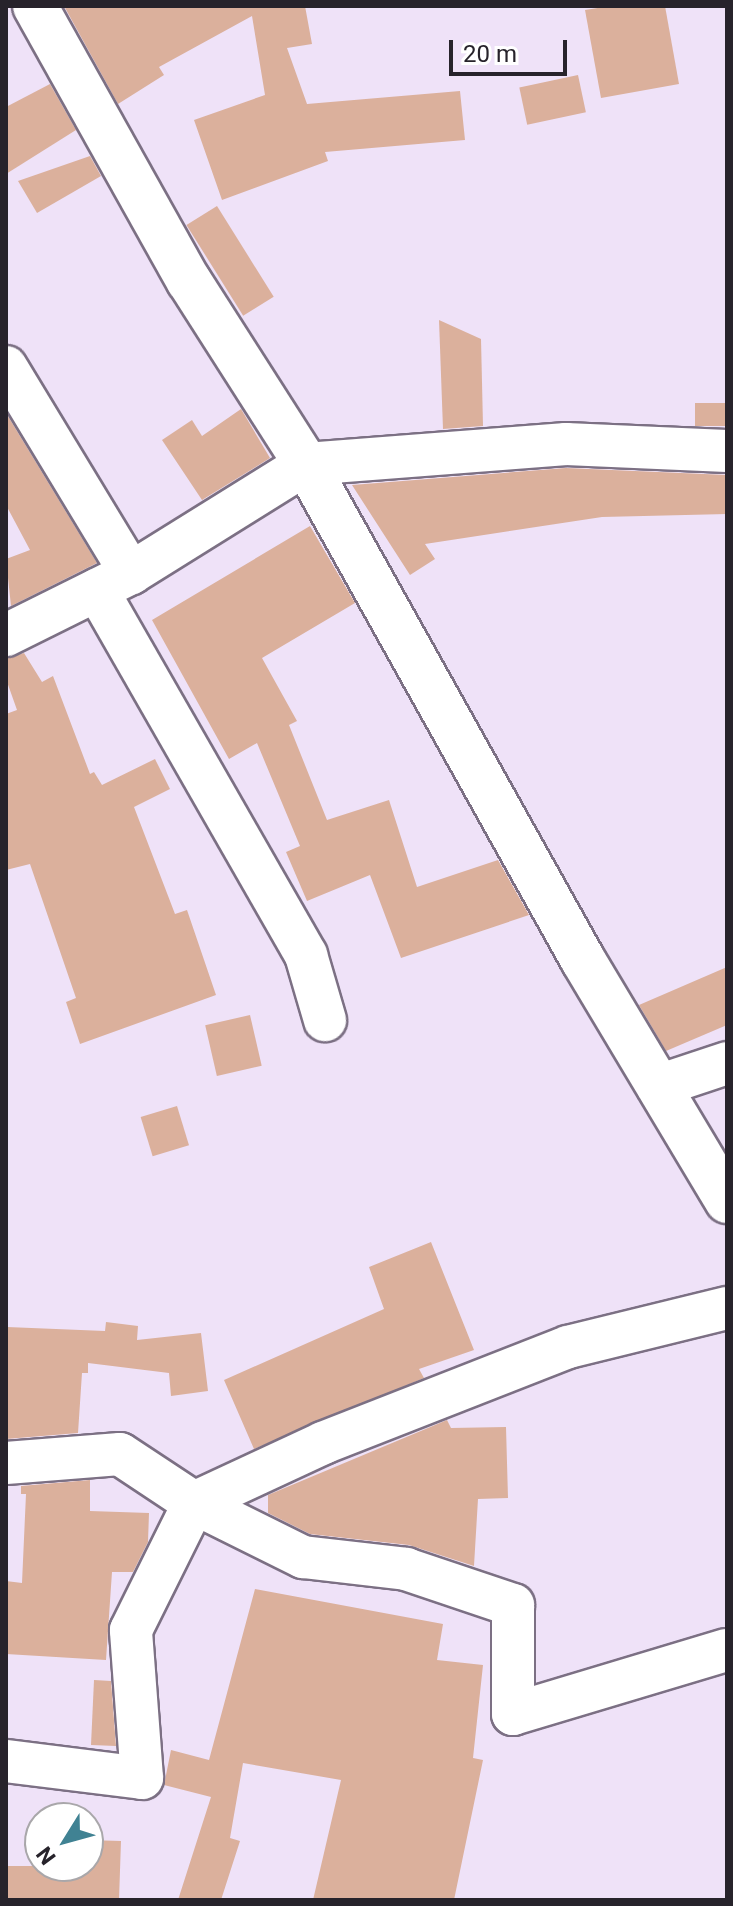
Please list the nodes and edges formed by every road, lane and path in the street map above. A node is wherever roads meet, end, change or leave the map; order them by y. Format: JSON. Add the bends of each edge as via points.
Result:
{"nodes":[{"id":1,"x":35,"y":6,"type":"edge"},
{"id":2,"x":6,"y":367,"type":"edge"},
{"id":3,"x":727,"y":451,"type":"edge"},
{"id":4,"x":306,"y":464,"type":"junction"},
{"id":5,"x":114,"y":581,"type":"junction"},
{"id":6,"x":6,"y":635,"type":"edge"},
{"id":7,"x":325,"y":1020,"type":"dead end"},
{"id":8,"x":727,"y":1063,"type":"edge"},
{"id":9,"x":658,"y":1086,"type":"junction"},
{"id":10,"x":727,"y":1201,"type":"edge"},
{"id":11,"x":727,"y":1308,"type":"edge"},
{"id":12,"x":6,"y":1463,"type":"edge"},
{"id":13,"x":194,"y":1503,"type":"junction"},
{"id":14,"x":727,"y":1650,"type":"edge"},
{"id":15,"x":6,"y":1761,"type":"edge"}],
"edges":[{"from":1,"to":4,"type":"street","via":[[189,281]]},
{"from":2,"to":5,"type":"street"},
{"from":3,"to":4,"type":"street","via":[[566,444]]},
{"from":4,"to":5,"type":"street"},
{"from":4,"to":9,"type":"street"},
{"from":5,"to":6,"type":"street"},
{"from":5,"to":7,"type":"street","via":[[306,955]]},
{"from":8,"to":9,"type":"street"},
{"from":9,"to":10,"type":"street"},
{"from":11,"to":13,"type":"street","via":[[568,1347],[323,1443]]},
{"from":12,"to":13,"type":"street","via":[[120,1454]]},
{"from":13,"to":14,"type":"street","via":[[303,1557],[406,1569],[513,1605],[513,1714]]},
{"from":13,"to":15,"type":"street","via":[[131,1630],[142,1778]]}]}
